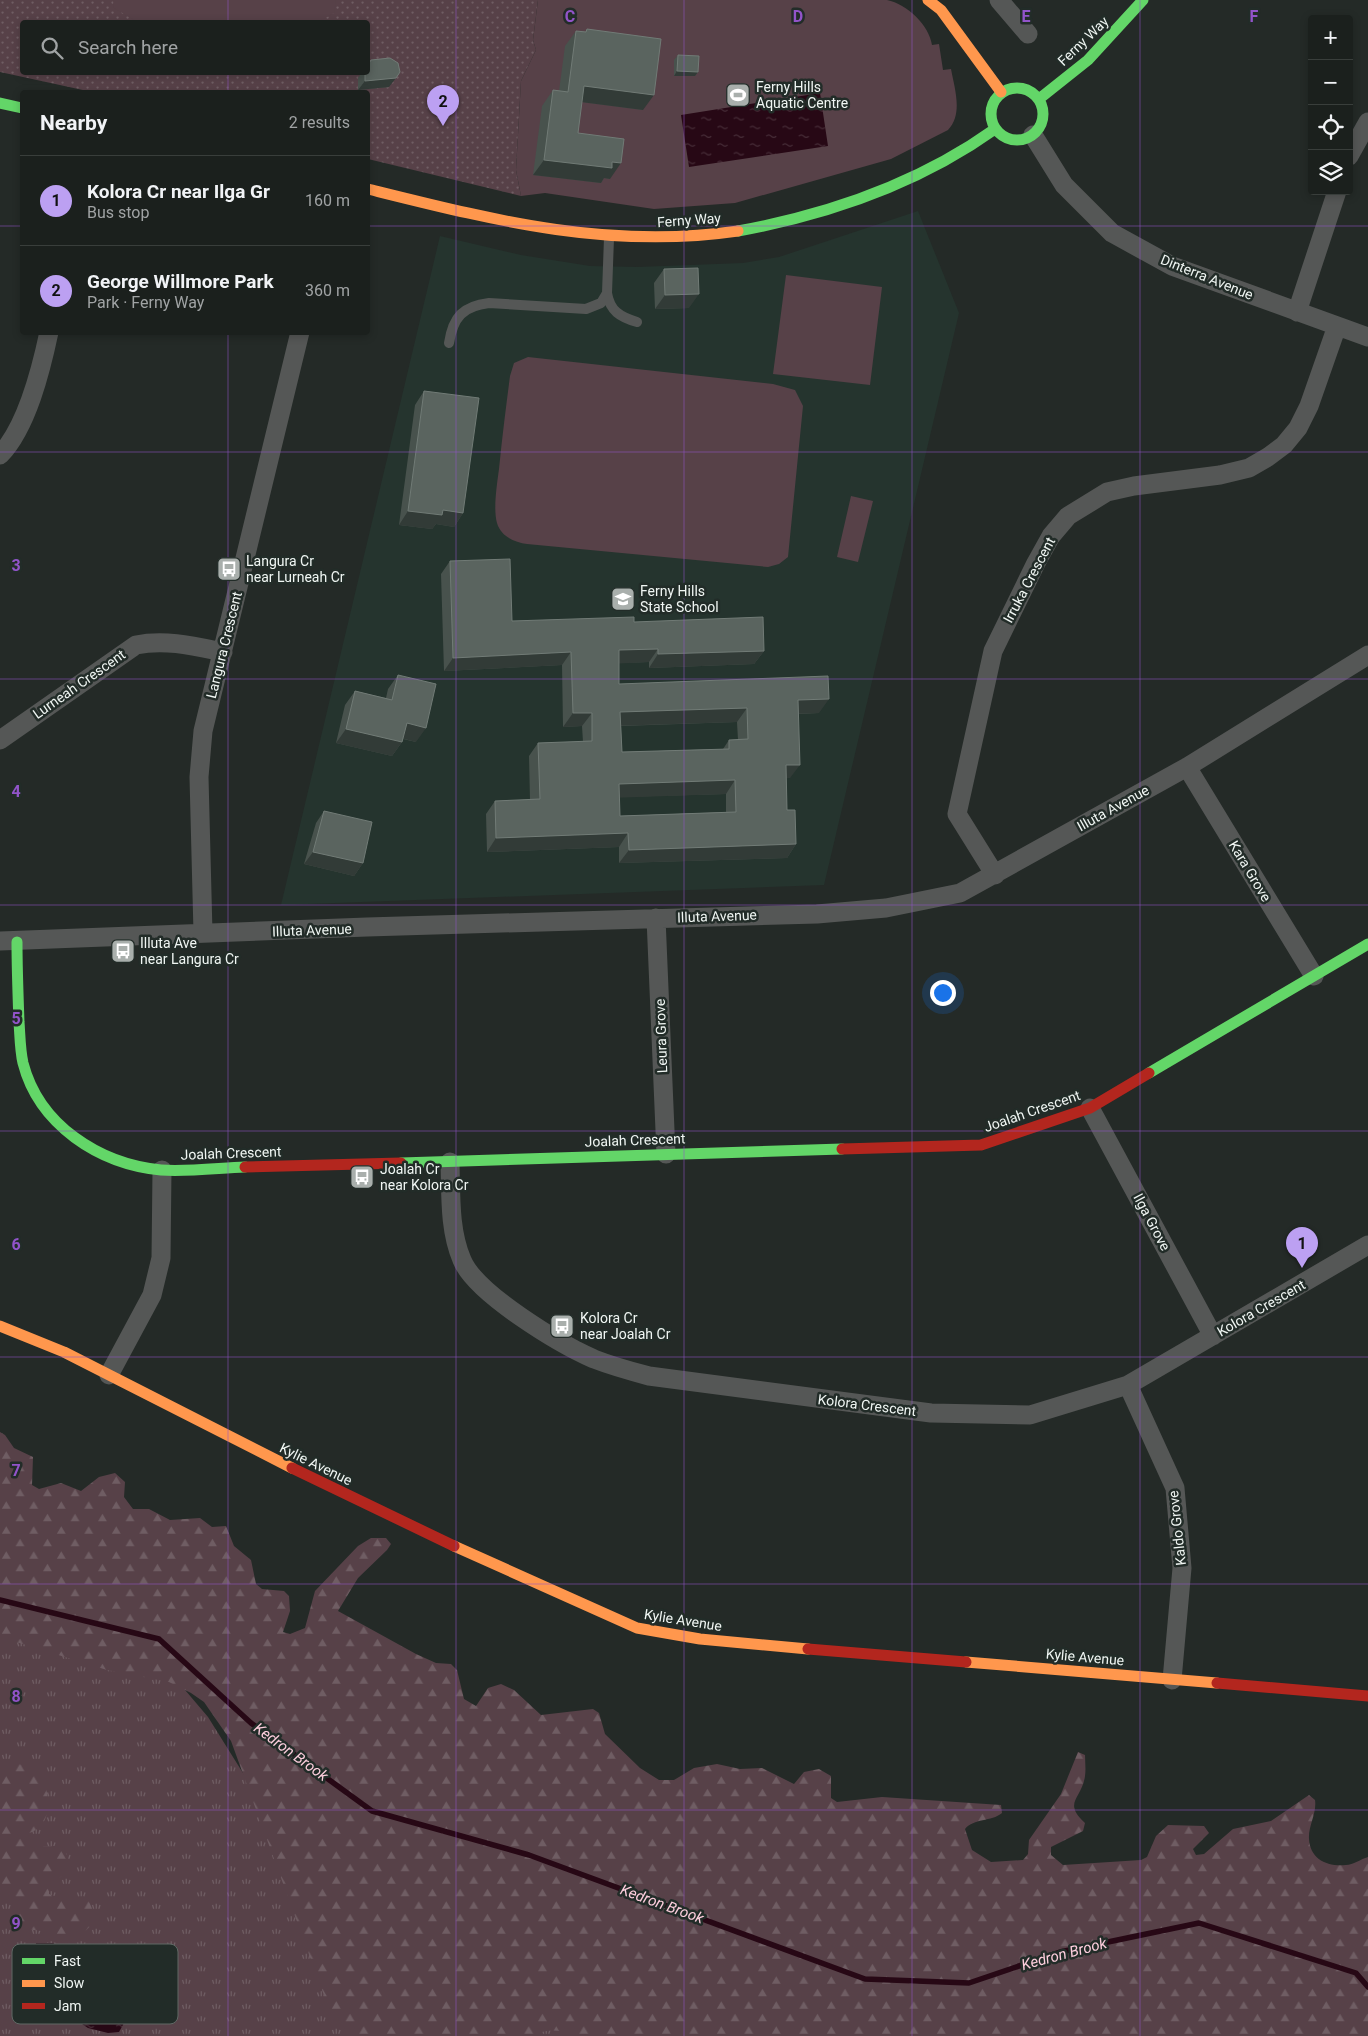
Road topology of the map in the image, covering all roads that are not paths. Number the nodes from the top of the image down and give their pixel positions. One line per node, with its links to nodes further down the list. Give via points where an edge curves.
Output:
1 (928, 0): 5 (street, via 941,10)
2 (999, 0): 4 (street)
3 (1143, 0): 6 (street, Ferny Way, via 1088,60)
4 (1028, 34)
5 (1001, 92): 6 (street, via 1023,88); 10 (street, via 991,109)
6 (1039, 99): 11 (street, via 1043,119)
7 (0, 103): 8 (street)
8 (20, 108)
9 (1368, 122): 12 (street)
10 (995, 129): 11 (street, via 1013,140); 15 (street, Ferny Way, via 963,153 885,192 780,223 708,235)
11 (1033, 135): 17 (street, Dinterra Avenue, via 1064,185 1112,234 1172,266)
12 (1352, 150)
13 (370, 189): 15 (street, Ferny Way, via 526,226)
14 (1336, 195): 17 (street)
15 (610, 236): 16 (lane)
16 (607, 293): 18 (lane, via 616,313); 23 (lane, via 601,303 586,309 479,304 460,314)
17 (1297, 312): 19 (street, Dinterra Avenue)
18 (637, 322)
19 (1337, 326): 22 (street, Dinterra Avenue); 29 (street, Irruka Crescent, via 1298,428 1268,457 1249,468 1220,475 1107,492 1068,516 1052,536 993,651 957,814)
20 (48, 335): 24 (street, via 38,384 10,445)
21 (299, 335): 25 (street, Langura Crescent)
22 (1368, 337)
23 (449, 343)
24 (0, 455)
25 (223, 652): 27 (street, Lurneah Crescent, via 169,643 136,645); 31 (street, Langura Crescent, via 200,752)
26 (1368, 655): 28 (street, Illuta Avenue)
27 (0, 740)
28 (1187, 767): 29 (street, Illuta Avenue); 34 (street, Kara Grove)
29 (995, 875): 30 (street, Illuta Avenue, via 960,893 886,908 812,914)
30 (656, 918): 31 (street, Illuta Avenue); 36 (street, Leura Grove)
31 (203, 933): 32 (street, Illuta Avenue)
32 (8, 941): 38 (street, Joalah Crescent, via 23,1064 49,1118 70,1135 113,1159)
33 (1368, 944): 34 (street, Joalah Crescent)
34 (1314, 976): 35 (street, Joalah Crescent)
35 (1090, 1108): 36 (street, Joalah Crescent, via 981,1145); 41 (street, Ilga Grove)
36 (666, 1154): 37 (street, Joalah Crescent)
37 (450, 1162): 38 (street, Joalah Crescent); 43 (street, Kolora Crescent, via 453,1223 462,1260 470,1275 508,1308 546,1332 620,1369 649,1376 931,1413 1030,1416)
38 (162, 1170): 42 (street, via 161,1258 152,1295)
39 (1368, 1245): 41 (street, Kolora Crescent)
40 (0, 1326): 42 (street, Kylie Avenue, via 64,1352)
41 (1213, 1336): 43 (street, Kolora Crescent)
42 (109, 1375): 44 (street, Kylie Avenue, via 292,1469 637,1628 700,1639 792,1648)
43 (1128, 1385): 44 (street, Kaldo Grove, via 1175,1488 1182,1568)
44 (1172, 1680): 45 (street, Kylie Avenue)
45 (1368, 1696)

